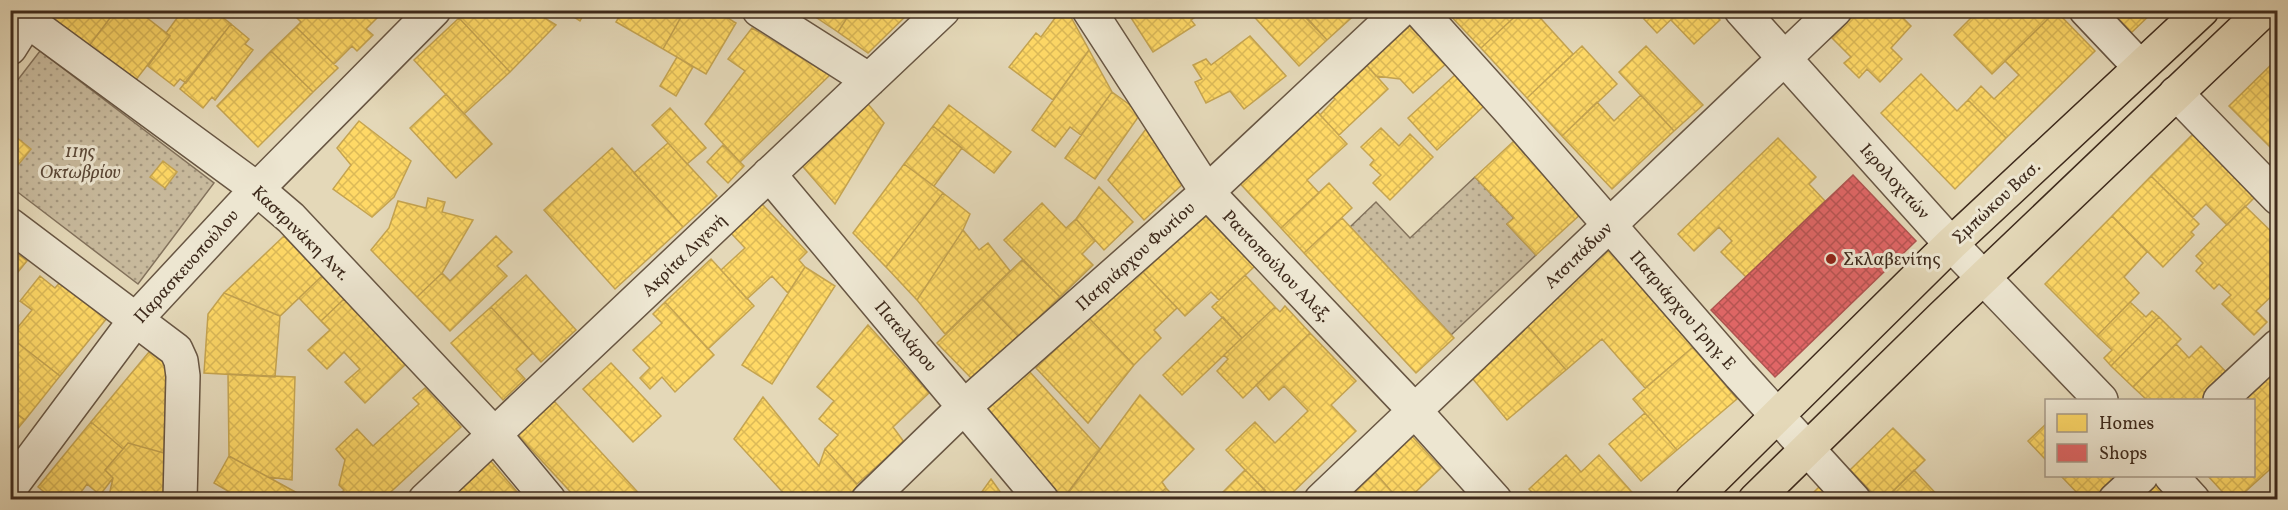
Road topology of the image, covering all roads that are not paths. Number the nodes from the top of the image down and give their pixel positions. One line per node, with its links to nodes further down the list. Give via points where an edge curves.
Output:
1 (434, 10): 19 (street, Παρασκευοπούλου)
2 (759, 10): 16 (street)
3 (943, 10): 16 (street, Ακρίτα Διγενή)
4 (1089, 10): 20 (street, Ραυτοπούλου Αλεξ.)
5 (1401, 10): 20 (street, Πατριάρχου Φωτίου)
6 (1419, 10): 23 (street, Πατριάρχου Γρηγ. Ε)
7 (1741, 10): 14 (street, Ιερολοχιτών)
8 (1835, 10): 14 (street, Ατσιπάδων)
9 (2086, 10): 15 (street)
10 (2202, 10): 15 (main road, Σμπώκου Βασ.)
11 (2264, 10): 17 (main road)
12 (24, 13): 13 (street); 19 (street, Καστρινάκη Αντ.)
13 (10, 48)
14 (1785, 59): 23 (street, Ατσιπάδων); 24 (street, Ιερολοχιτών)
15 (2140, 67): 24 (main road, Σμπώκου Βασ.)
16 (868, 80): 18 (street, Ακρίτα Διγενή)
17 (2176, 93): 21 (street); 25 (main road)
18 (769, 174): 30 (street, Πατελάρου); 33 (street, Ακρίτα Διγενή)
19 (257, 189): 26 (street, Παρασκευοπούλου); 33 (street, Καστρινάκη Αντ., via 314,241)
20 (1207, 192): 30 (street, Πατριάρχου Φωτίου); 31 (street, Ραυτοπούλου Αλεξ.)
21 (2277, 198)
22 (10, 225): 26 (street)
23 (1610, 225): 31 (street, Ατσιπάδων); 32 (street, Πατριάρχου Γρηγ. Ε)
24 (1952, 244): 25 (street, Ιερολοχιτών); 32 (main road, Σμπώκου Βασ.)
25 (1983, 278): 28 (street, Ιερολοχιτών); 34 (main road)
26 (136, 319): 37 (street, Παρασκευοπούλου); 38 (street, via 176,350 181,361)
27 (2277, 346): 29 (street)
28 (2100, 399)
29 (2221, 399)
30 (965, 406): 41 (street, Πατριάρχου Φωτίου); 42 (street, Πατελάρου)
31 (1415, 411): 43 (street, Ατσιπάδων); 44 (street, Ραυτοπούλου Αλεξ.)
32 (1777, 416): 34 (street, Πατριάρχου Γρηγ. Ε); 45 (main road, Σμπώκου Βασ.)
33 (495, 435): 39 (street, Ακρίτα Διγενή); 40 (street, Καστρινάκη Αντ.)
34 (1806, 449): 46 (main road); 47 (street, Πατριάρχου Γρηγ. Ε)
35 (2140, 477): 48 (street)
36 (2172, 477): 49 (street)
37 (10, 488)
38 (180, 500)
39 (426, 500)
40 (549, 500)
41 (868, 500)
42 (1042, 500)
43 (1321, 500)
44 (1495, 500)
45 (1692, 500)
46 (1755, 500)
47 (1854, 500)
48 (2115, 500)
49 (2193, 500)

